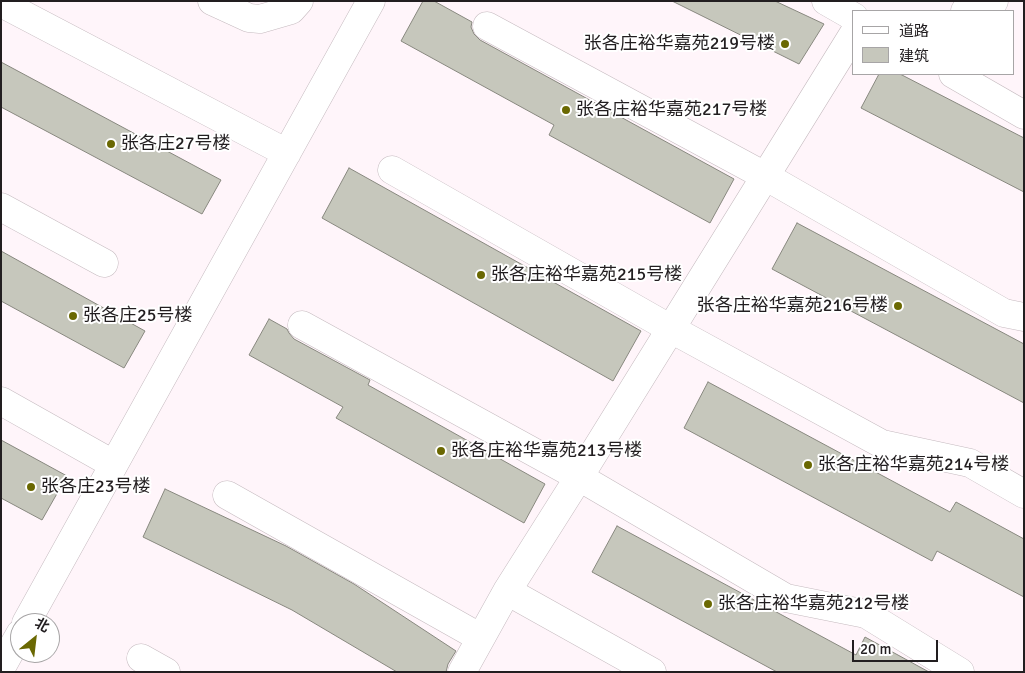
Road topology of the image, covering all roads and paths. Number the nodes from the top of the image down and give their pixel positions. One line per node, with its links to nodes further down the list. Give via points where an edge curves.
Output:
1 (212, 1): 2 (street, via 249,18 260,19 291,10)
2 (299, 1)
3 (371, 1): 13 (street)
4 (826, 1): 8 (street)
5 (994, 1): 7 (street)
6 (1, 4): 13 (street)
7 (968, 10)
8 (852, 16)
9 (487, 26): 15 (street)
10 (852, 36): 15 (street)
11 (955, 75): 12 (street)
12 (1024, 115)
13 (287, 153): 22 (street)
14 (392, 170): 20 (street)
15 (766, 176): 18 (street, via 1004,313); 20 (street)
16 (1, 206): 17 (street)
17 (104, 263)
18 (1024, 317)
19 (302, 325): 23 (street)
20 (671, 329): 23 (street); 24 (street, via 882,444 970,463)
21 (1, 401): 22 (street)
22 (114, 464): 27 (street)
23 (579, 477): 26 (street); 35 (street, via 786,598 866,614)
24 (1024, 494)
25 (227, 495): 28 (street)
26 (507, 591): 28 (street); 34 (street)
27 (32, 613)
28 (481, 638): 33 (street)
29 (10, 652): 31 (street)
30 (140, 658): 32 (street)
31 (1, 668)
32 (166, 672)
33 (462, 672)
34 (652, 672)
35 (960, 672)

